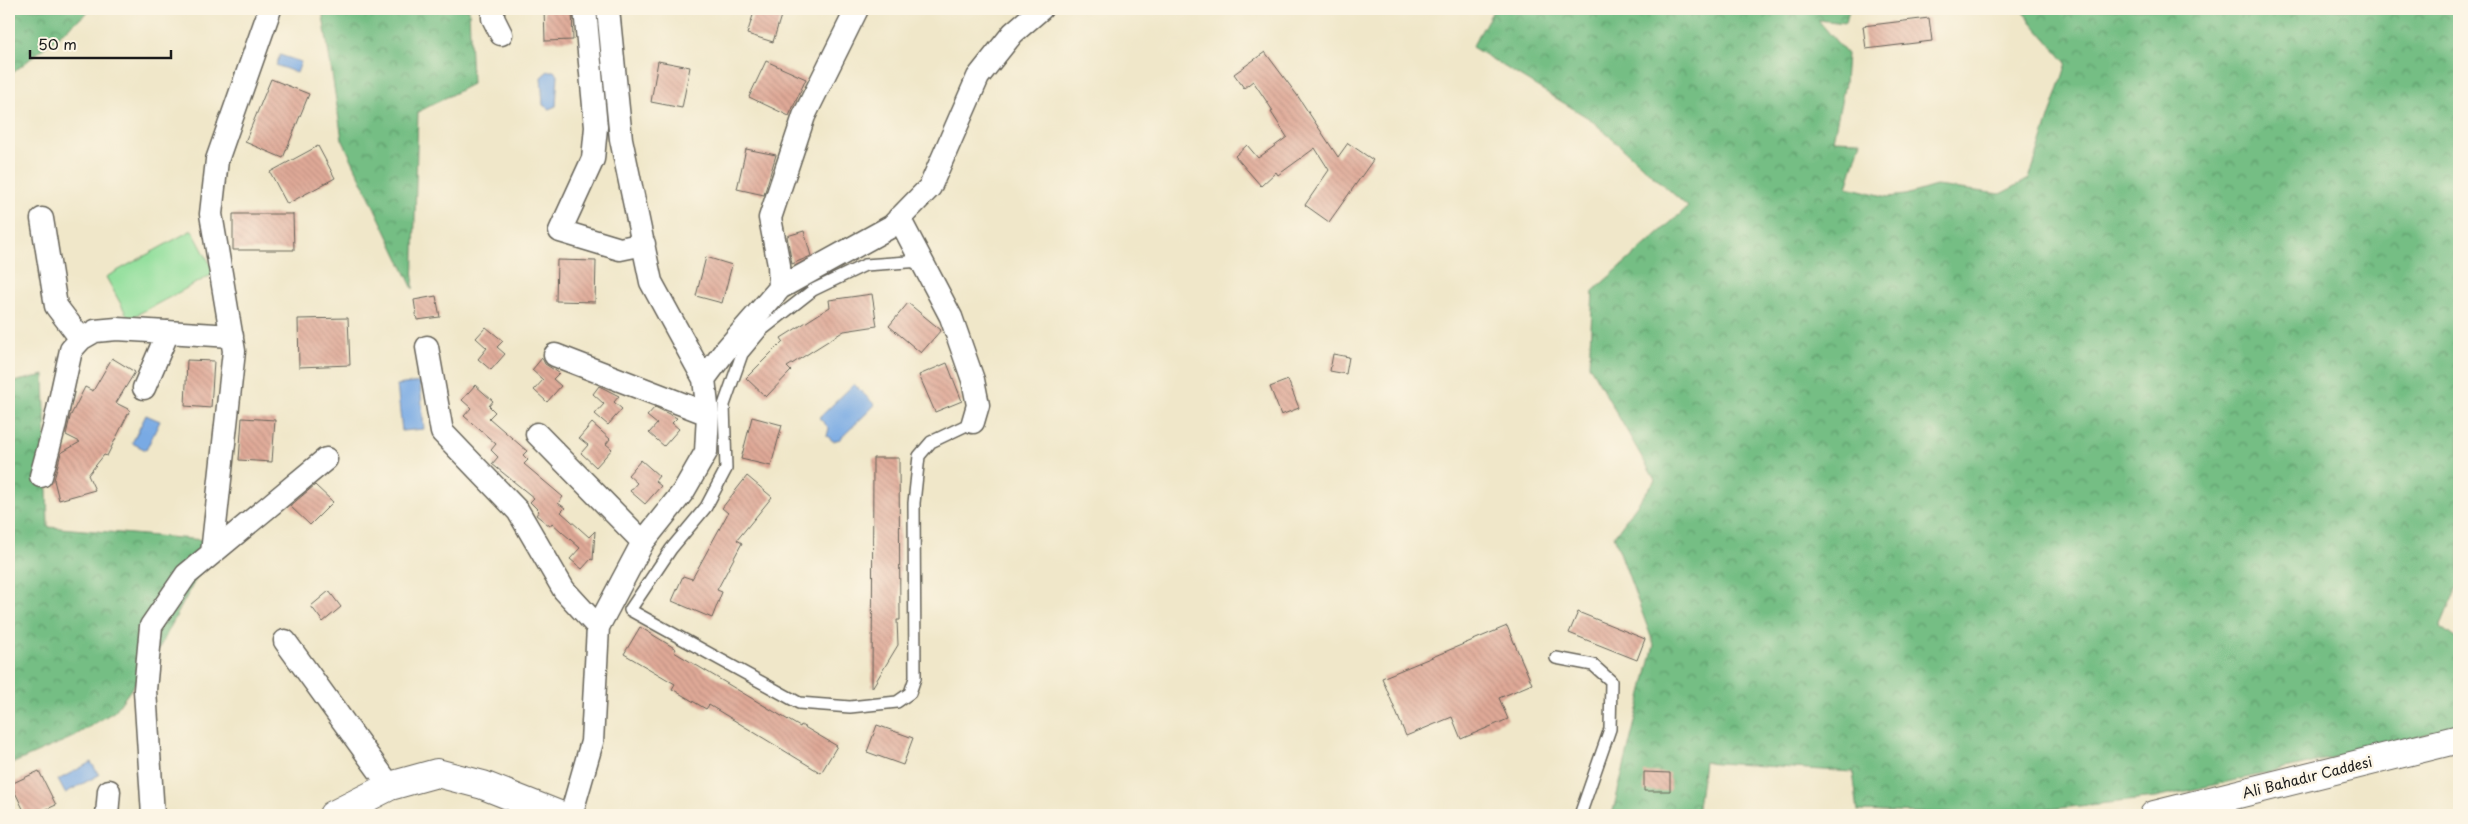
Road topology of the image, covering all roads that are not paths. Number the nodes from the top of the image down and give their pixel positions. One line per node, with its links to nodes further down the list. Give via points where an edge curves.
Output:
1 (270, 9): 14 (street, via 217,160 211,214)
2 (493, 9): 7 (street, via 493,18)
3 (585, 9): 10 (street, via 596,127 593,159 560,231 620,249)
4 (608, 9): 10 (street, via 621,139)
5 (857, 9): 12 (street, via 804,116 770,218)
6 (1041, 9): 8 (street, via 1013,33 978,77 930,187)
7 (501, 34)
8 (899, 218): 11 (street); 12 (street, via 892,226)
9 (42, 219): 15 (street, via 56,306)
10 (644, 244): 18 (street, via 651,282)
11 (922, 261): 21 (street, via 951,317 972,380 978,405); 21 (lane, via 865,264 813,290 762,330 742,354 724,405 726,469 706,507 670,549 630,610 799,703 850,707 897,702 910,693 916,678 914,503 919,456 931,442)
12 (780, 288): 18 (street)
13 (168, 332): 14 (street); 15 (street, via 117,329 96,331); 19 (street)
14 (232, 336): 26 (street, via 234,351)
15 (81, 339): 24 (street, via 71,350)
16 (427, 347): 27 (street, via 442,432 518,511 564,590)
17 (555, 355): 20 (street)
18 (704, 379): 20 (street)
19 (144, 388)
20 (708, 414): 25 (street, via 706,452 683,492)
21 (973, 422)
22 (537, 434): 25 (street)
23 (326, 459): 26 (street)
24 (41, 476)
25 (643, 542): 27 (street)
26 (212, 553): 34 (street, via 186,575 151,626 145,690)
27 (598, 627): 37 (street, via 592,742)
28 (285, 641): 31 (street)
29 (1556, 658): 38 (lane, via 1593,665 1611,681 1610,730)
30 (2459, 739): 39 (main road, Ali Bahadır Caddesi)
31 (390, 786): 35 (main road); 36 (main road, via 437,773 483,785)
32 (109, 791): 33 (street)
33 (107, 815)
34 (153, 815)
35 (333, 815)
36 (559, 815)
37 (571, 815)
38 (1580, 815)
39 (2154, 815)

